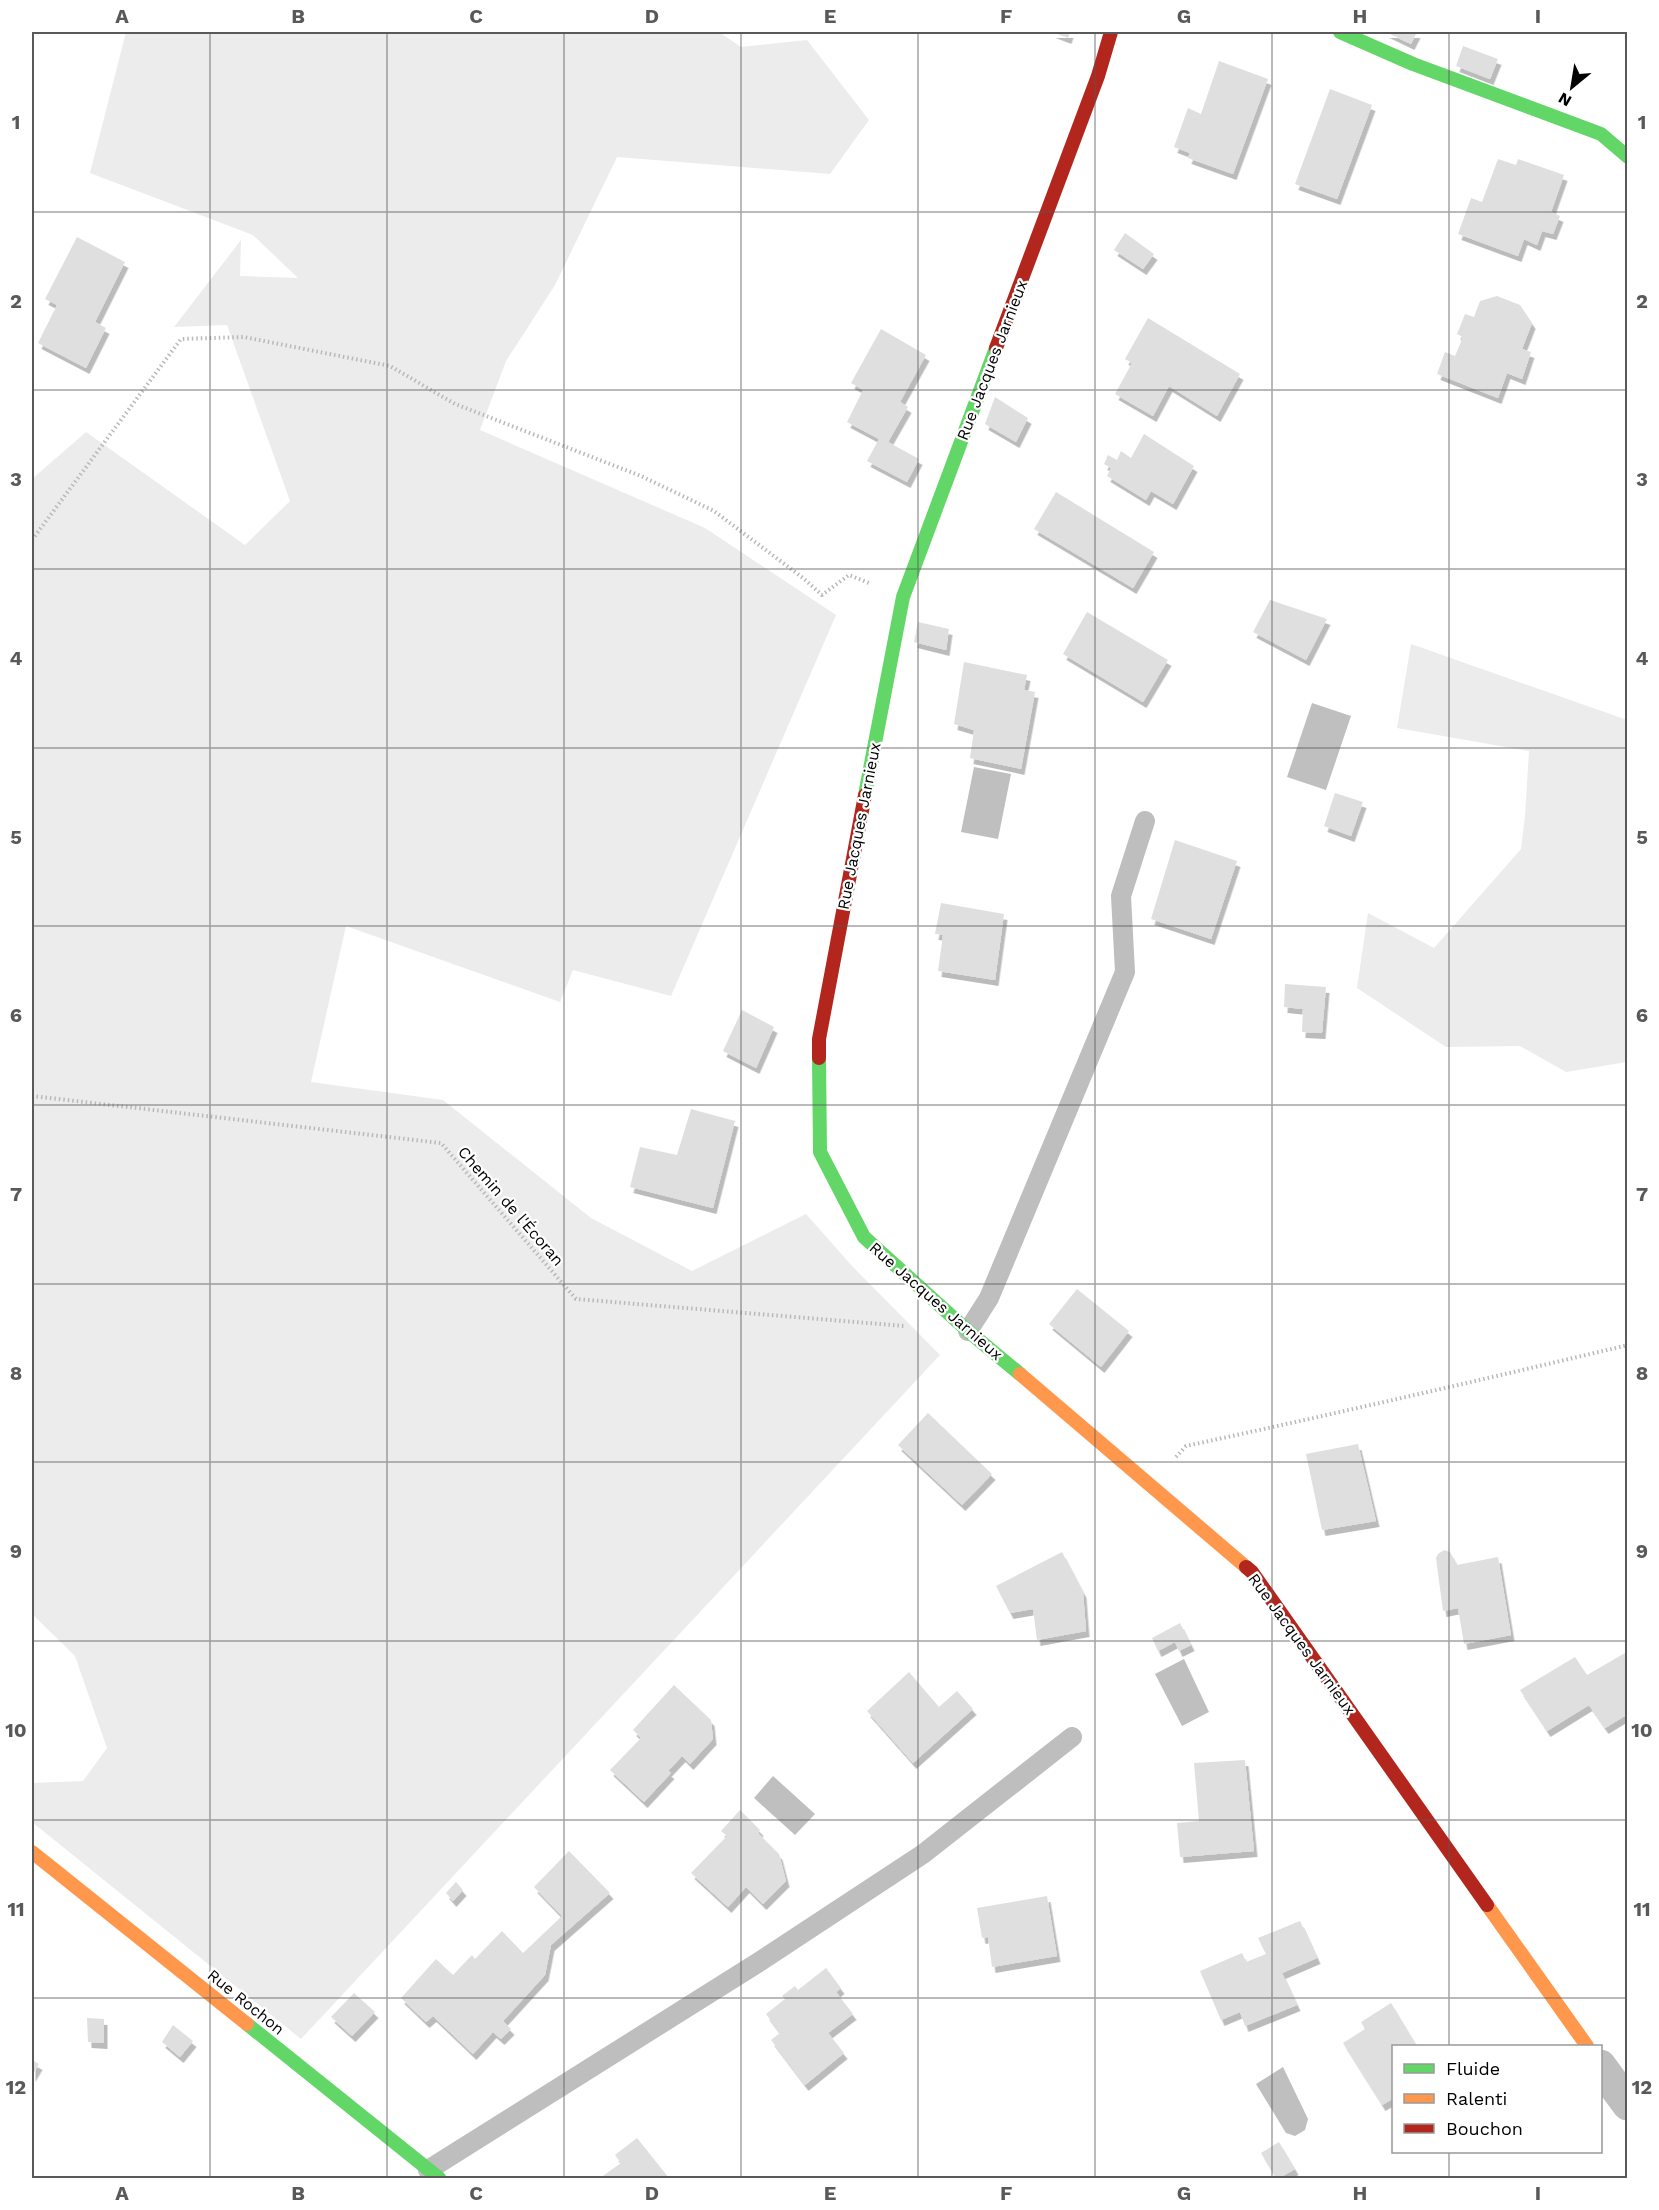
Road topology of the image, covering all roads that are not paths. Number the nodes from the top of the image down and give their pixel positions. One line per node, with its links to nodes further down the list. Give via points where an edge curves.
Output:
1 (1111, 32): 5 (street, Rue Jacques Jarnieux, via 1094,87 903,597 819,1039 820,1152 864,1237)
2 (1340, 32): 3 (street, via 1413,64 1601,134)
3 (1628, 157)
4 (1145, 821): 5 (lane, via 1121,896 1125,972 989,1298)
5 (968, 1331): 8 (street, Rue Jacques Jarnieux, via 1252,1572)
6 (1072, 1737): 11 (lane, via 923,1854)
7 (32, 1852): 11 (street, Rue Rochon)
8 (1586, 2045)
9 (1602, 2069): 10 (street)
10 (1628, 2104)
11 (434, 2174)

